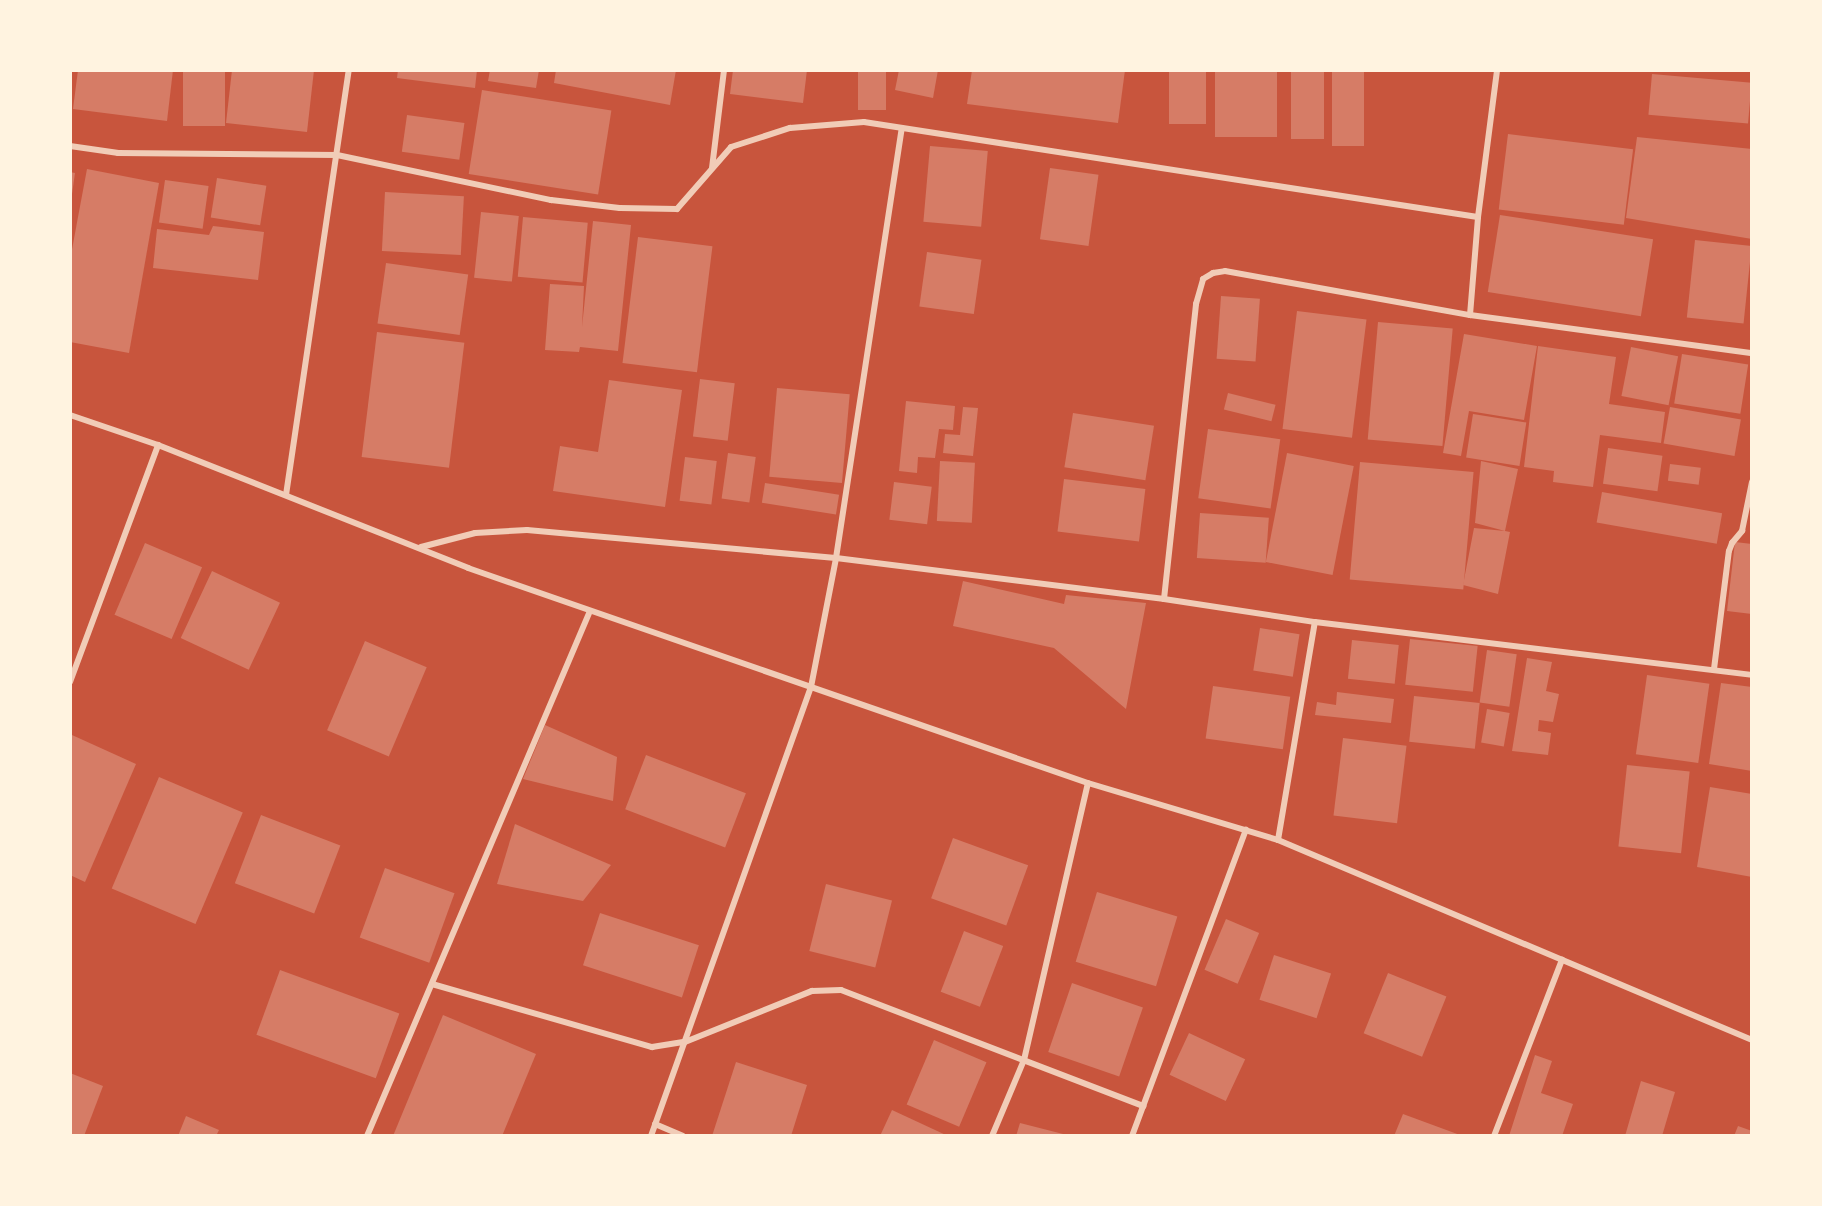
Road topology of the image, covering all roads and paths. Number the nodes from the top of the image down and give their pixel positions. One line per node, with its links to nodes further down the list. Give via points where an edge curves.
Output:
1 (349, 70): 6 (street)
2 (724, 70): 7 (street)
3 (1497, 70): 8 (street)
4 (902, 128): 7 (street, via 864,122 790,128 731,147); 8 (street); 16 (street)
5 (70, 146): 6 (street, via 118,153)
6 (338, 155): 7 (street, via 551,200 620,208 678,209); 14 (street)
7 (712, 169)
8 (1478, 217): 9 (street)
9 (1470, 315): 10 (street); 17 (street, via 1225,271 1203,279 1196,304)
10 (1752, 353)
11 (70, 415): 12 (street)
12 (158, 445): 14 (street); 22 (street)
13 (1752, 482): 20 (street, via 1742,531 1729,551)
14 (286, 495): 15 (street)
15 (421, 548): 16 (street, via 475,533 527,530); 18 (street)
16 (836, 558): 17 (street); 23 (street)
17 (1164, 599): 19 (street)
18 (590, 611): 23 (street); 28 (street)
19 (1315, 622): 20 (street); 26 (street)
20 (1714, 669): 21 (street)
21 (1752, 675)
22 (70, 682)
23 (811, 687): 24 (street); 30 (street)
24 (1088, 783): 25 (street); 31 (street)
25 (1246, 830): 26 (street); 32 (street)
26 (1278, 840): 27 (street)
27 (1562, 960): 29 (street); 39 (street)
28 (432, 984): 30 (street, via 652,1047); 34 (street)
29 (1752, 1040)
30 (685, 1042): 31 (street, via 812,991 841,990); 33 (street)
31 (1024, 1060): 32 (street); 37 (street)
32 (1143, 1106): 38 (street)
33 (655, 1124): 35 (street); 36 (street)
34 (367, 1136)
35 (651, 1136)
36 (682, 1136)
37 (992, 1136)
38 (1132, 1136)
39 (1494, 1136)

